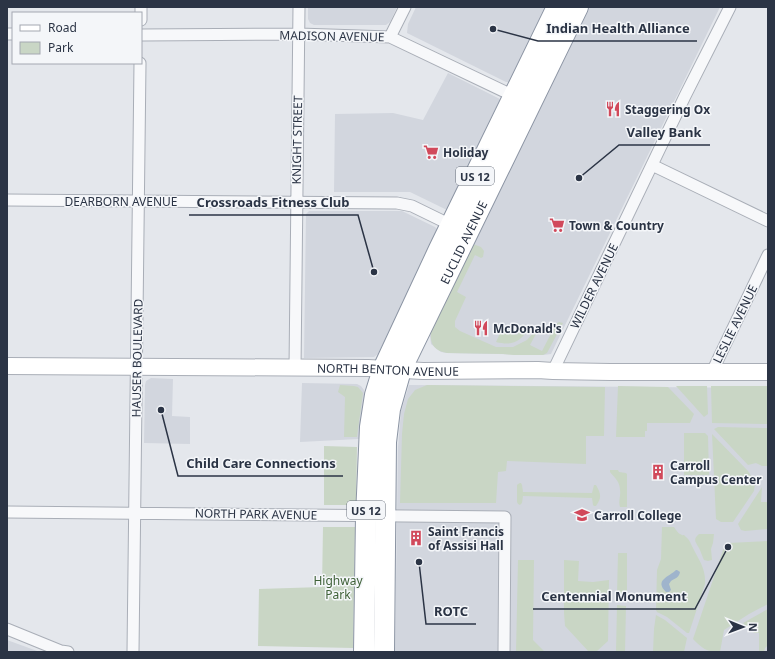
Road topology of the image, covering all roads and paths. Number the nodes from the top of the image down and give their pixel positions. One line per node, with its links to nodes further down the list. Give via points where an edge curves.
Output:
1 (299, 7): 6 (street, KNIGHT STREET)
2 (405, 7): 8 (street)
3 (557, 7): 10 (highway, EUCLID AVENUE / US 12)
4 (578, 7): 10 (highway, EUCLID AVENUE / US 12)
5 (730, 7): 11 (street, WILDER AVENUE)
6 (299, 34): 7 (street, MADISON AVENUE); 8 (street, MADISON AVENUE); 14 (street, KNIGHT STREET)
7 (142, 35)
8 (390, 37): 10 (street, MADISON AVENUE)
9 (140, 64): 13 (street, HAUSER BOULEVARD)
10 (522, 100): 16 (highway, EUCLID AVENUE / US 12)
11 (652, 165): 15 (street); 22 (street, WILDER AVENUE)
12 (7, 200): 13 (street, DEARBORN AVENUE)
13 (139, 202): 14 (street, DEARBORN AVENUE); 19 (street, HAUSER BOULEVARD)
14 (296, 202): 16 (street, DEARBORN AVENUE, via 397,203 412,206); 20 (street, KNIGHT STREET)
15 (768, 221)
16 (459, 229): 21 (highway, EUCLID AVENUE / US 12)
17 (768, 255): 23 (street, LESLIE AVENUE)
18 (7, 366): 19 (main road, NORTH BENTON AVENUE)
19 (137, 367): 20 (main road, NORTH BENTON AVENUE); 26 (street, HAUSER BOULEVARD)
20 (295, 368): 21 (main road, NORTH BENTON AVENUE)
21 (392, 370): 22 (main road, NORTH BENTON AVENUE); 27 (highway, US 12, via 391,402)
22 (553, 371): 23 (main road, NORTH BENTON AVENUE)
23 (712, 372): 24 (main road, NORTH BENTON AVENUE)
24 (768, 372)
25 (7, 512): 26 (street, NORTH PARK AVENUE)
26 (135, 513): 27 (street, NORTH PARK AVENUE); 30 (street, HAUSER BOULEVARD)
27 (376, 516): 31 (highway, US 12); 32 (highway, US 12); 33 (street, NORTH PARK AVENUE, via 505,517)
28 (7, 629): 29 (street)
29 (65, 651)
30 (133, 652)
31 (364, 652)
32 (384, 652)
33 (504, 652)

